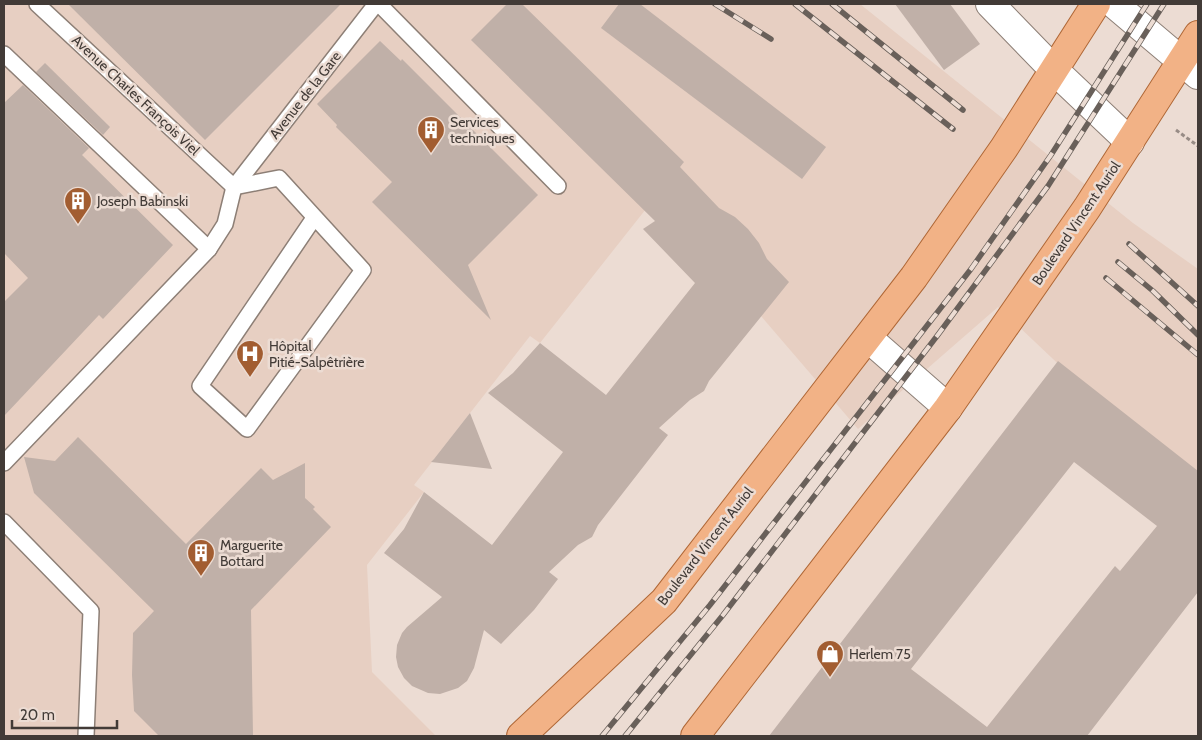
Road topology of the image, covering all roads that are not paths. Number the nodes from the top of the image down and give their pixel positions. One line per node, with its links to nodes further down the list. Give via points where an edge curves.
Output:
1 (37, 4): 12 (lane, Avenue Charles François Viel)
2 (377, 4): 11 (lane); 12 (lane, Avenue de la Gare)
3 (990, 4): 9 (street)
4 (1096, 4): 9 (main road, Boulevard Vincent Auriol)
5 (1114, 4): 8 (street)
6 (1198, 35): 8 (main road, Boulevard Vincent Auriol)
7 (4, 54): 14 (lane)
8 (1190, 68): 10 (main road, Boulevard Vincent Auriol)
9 (1053, 69): 10 (street); 15 (main road, Boulevard Vincent Auriol, via 1004,148)
10 (1130, 142): 16 (main road, Boulevard Vincent Auriol)
11 (558, 186)
12 (234, 187): 13 (lane, via 279,178); 14 (lane, via 225,224)
13 (314, 218): 13 (lane, via 200,386 246,429 363,270)
14 (209, 249): 17 (lane)
15 (868, 338): 16 (street); 20 (main road, Boulevard Vincent Auriol, via 664,601)
16 (948, 408): 21 (main road, Boulevard Vincent Auriol)
17 (4, 463)
18 (4, 522): 19 (lane, via 91,611)
19 (86, 736)
20 (521, 736)
21 (695, 736)

